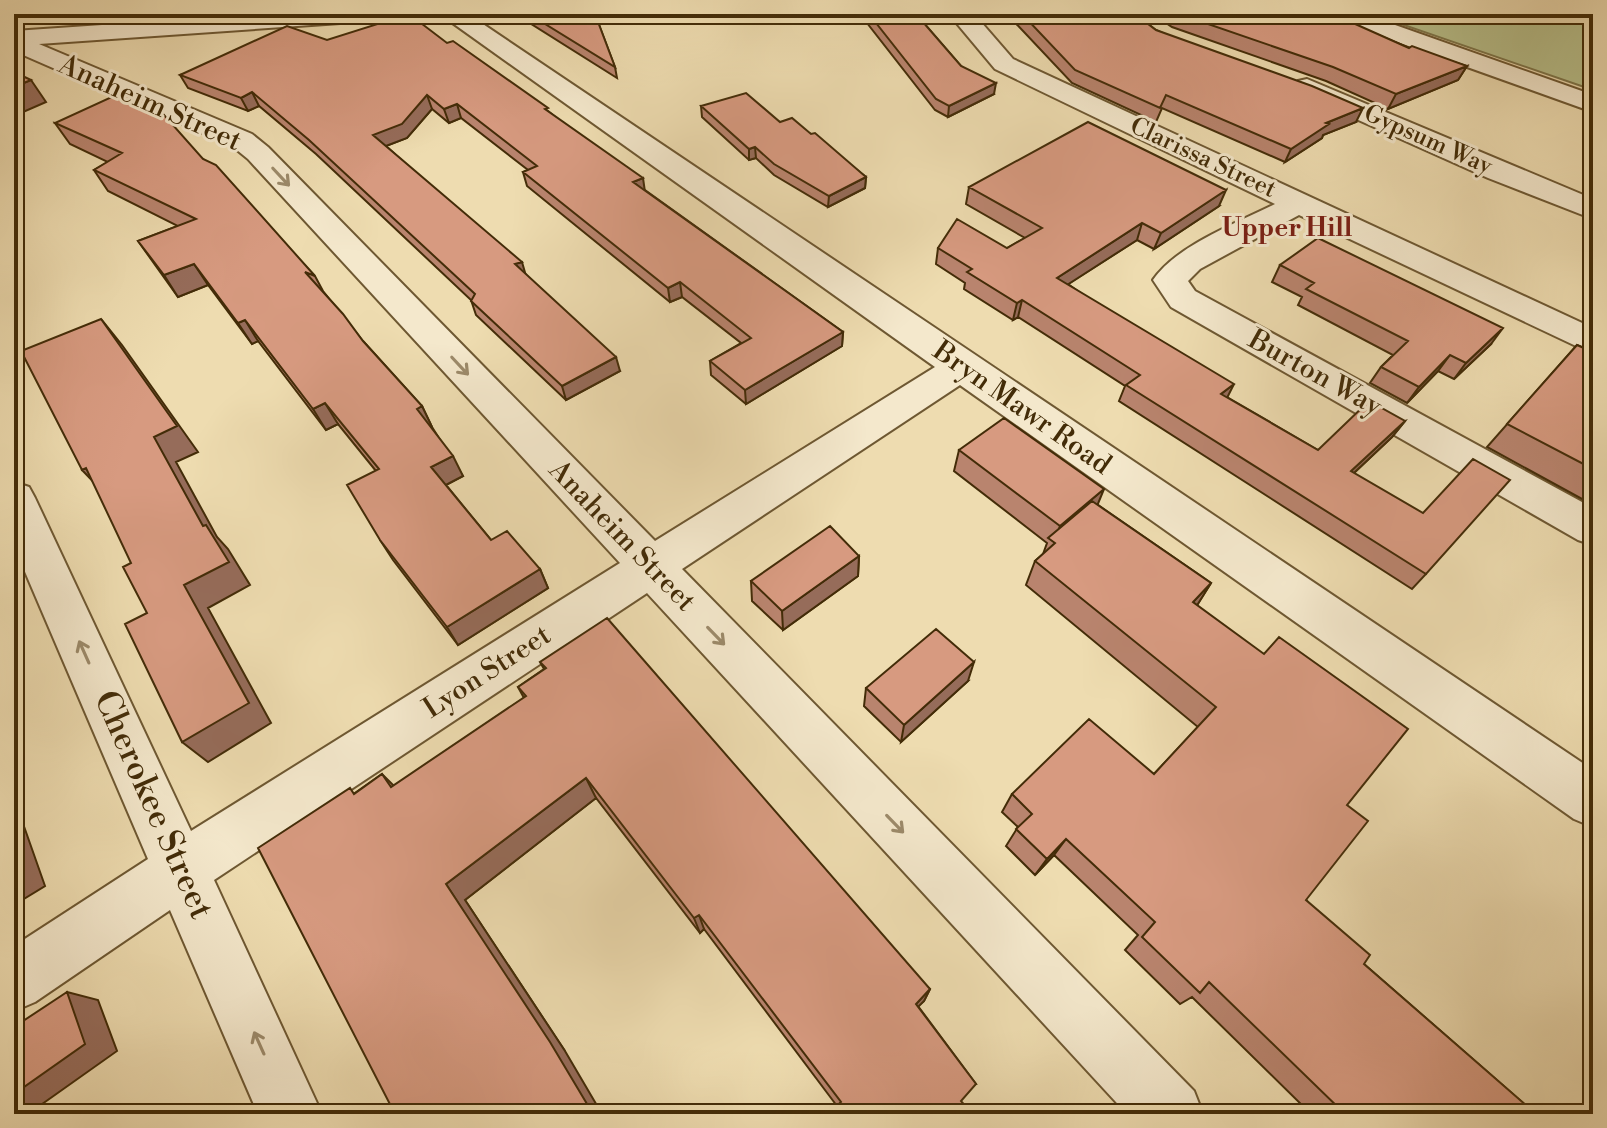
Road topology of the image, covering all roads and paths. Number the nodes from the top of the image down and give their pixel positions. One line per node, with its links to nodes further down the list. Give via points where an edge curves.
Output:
1 (79, 14): 7 (street)
2 (369, 14): 6 (street)
3 (452, 14): 14 (street, Bryn Mawr Road)
4 (961, 14): 11 (street, Clarissa Street, via 1004,64)
5 (1341, 14): 10 (street)
6 (225, 19): 7 (street)
7 (64, 35): 8 (street)
8 (14, 40): 17 (street, Anaheim Street, one-way to 17, via 242,140 258,153)
9 (1288, 80): 12 (street, Gypsum Way)
10 (1593, 104)
11 (1299, 203): 13 (street, Clarissa Street); 16 (street, Burton Way, via 1188,262 1170,280 1183,299)
12 (1593, 210)
13 (1593, 342)
14 (961, 367): 17 (street, Lyon Street); 18 (street, Bryn Mawr Road)
15 (14, 498): 19 (street, Cherokee Street, one-way to 15)
16 (1593, 528)
17 (651, 567): 19 (street, Lyon Street); 22 (street, Anaheim Street, one-way to 22)
18 (1593, 801)
19 (182, 868): 20 (street, Lyon Street); 21 (street, Cherokee Street, one-way to 19)
20 (14, 981)
21 (290, 1114)
22 (1171, 1114)

